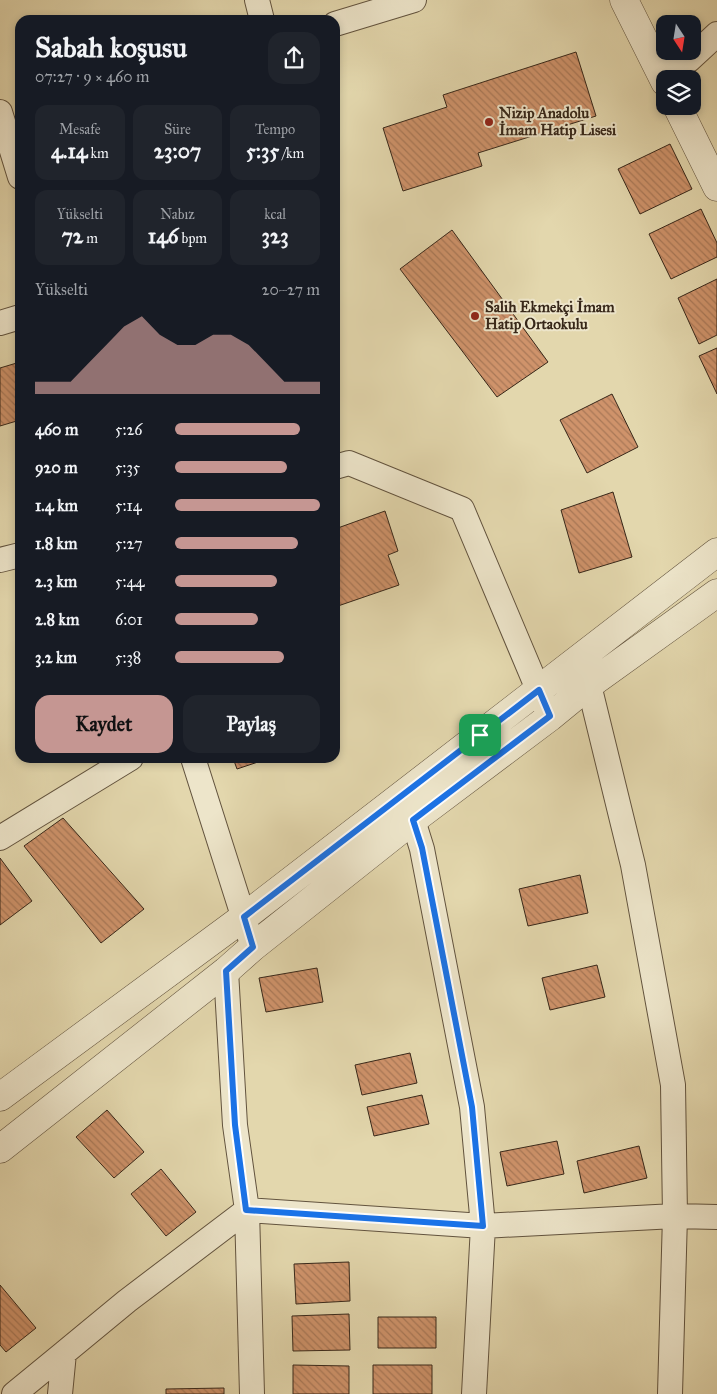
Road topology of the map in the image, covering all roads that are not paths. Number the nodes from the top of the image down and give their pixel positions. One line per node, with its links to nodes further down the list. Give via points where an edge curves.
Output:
1 (257, 0): 4 (street)
2 (414, 0): 5 (street)
3 (624, 0): 7 (street)
4 (261, 15)
5 (340, 22)
6 (717, 34): 8 (street)
7 (659, 70)
8 (674, 70)
9 (681, 115): 12 (street)
10 (8, 116): 11 (street)
11 (15, 152)
12 (717, 187)
13 (15, 318): 14 (street)
14 (0, 323)
15 (340, 467): 21 (street, via 349,464 462,509)
16 (717, 552): 21 (street)
17 (15, 556): 18 (street)
18 (0, 560)
19 (717, 592): 20 (street)
20 (589, 685): 22 (street); 33 (street, via 633,865 674,1085)
21 (539, 690): 22 (street); 27 (street)
22 (550, 716): 25 (street)
23 (123, 763): 26 (street)
24 (195, 763): 27 (street)
25 (413, 820): 28 (street); 35 (street, via 422,848 472,1107)
26 (0, 838)
27 (244, 917): 28 (street); 30 (street)
28 (253, 947): 29 (street)
29 (226, 971): 31 (street); 32 (street, via 235,1125)
30 (0, 1097)
31 (0, 1149)
32 (246, 1210): 35 (street); 36 (street); 39 (street)
33 (676, 1216): 34 (street); 35 (street); 41 (street)
34 (717, 1217)
35 (483, 1226): 40 (street)
36 (64, 1353): 37 (street); 38 (street)
37 (14, 1394)
38 (60, 1394)
39 (252, 1394)
40 (474, 1394)
41 (670, 1394)

